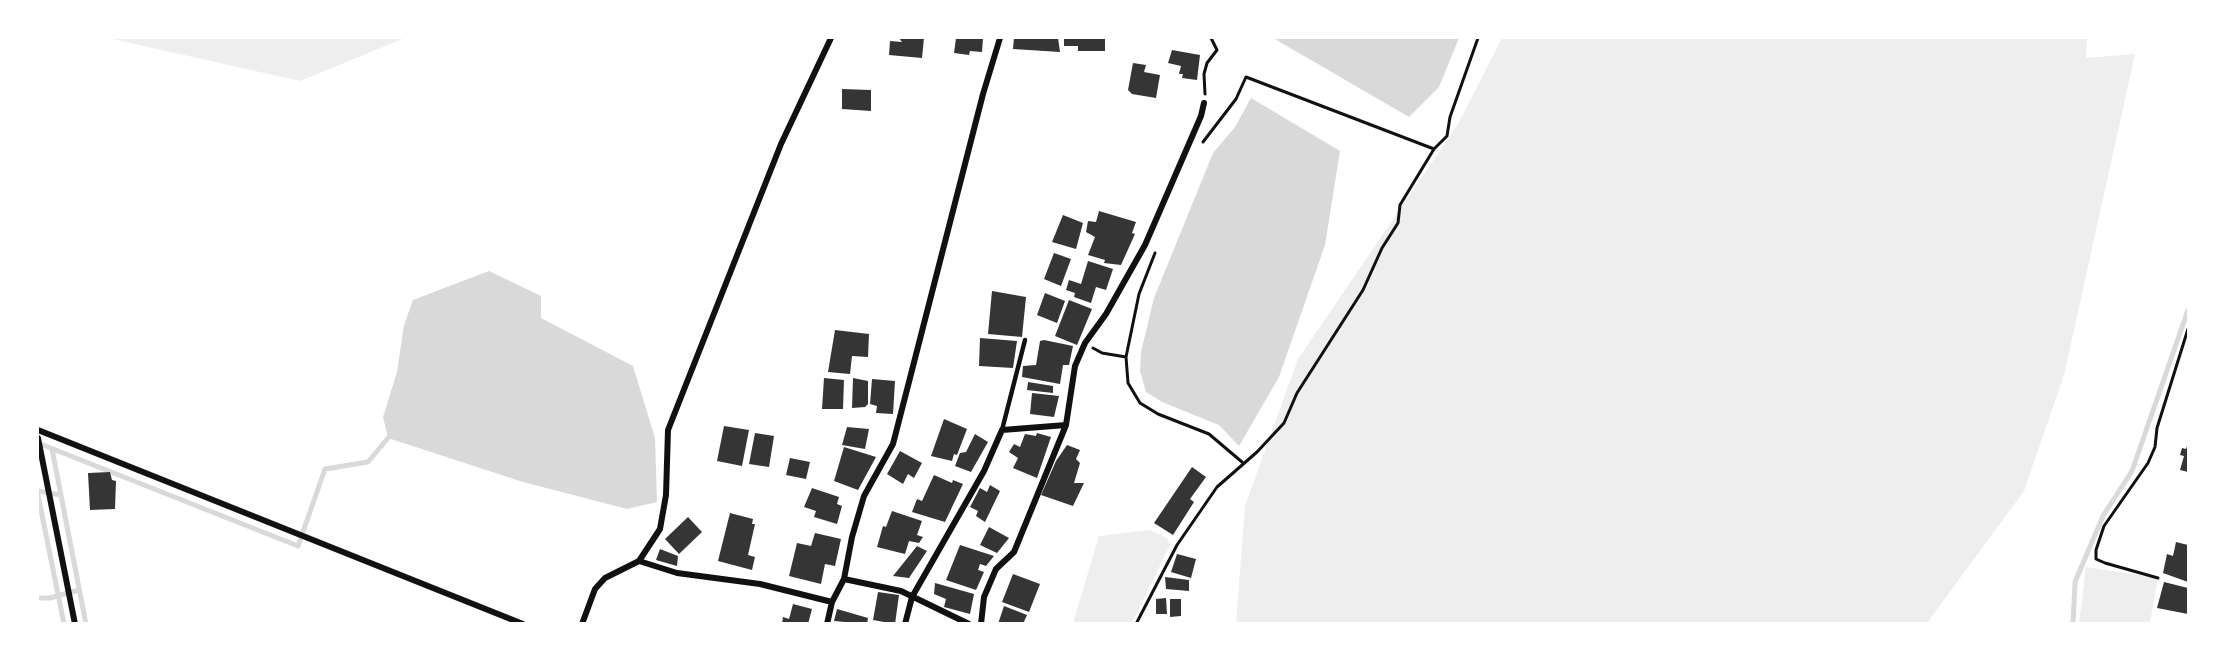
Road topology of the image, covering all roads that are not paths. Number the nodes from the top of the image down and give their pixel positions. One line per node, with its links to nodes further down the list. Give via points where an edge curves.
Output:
1 (831, 38): 9 (street, via 782,144 668,430 666,495 660,529)
2 (1000, 38): 10 (street, via 893,444 864,496)
3 (1204, 103): 5 (street, via 1202,116 1145,245 1075,366)
4 (1025, 340): 7 (lane)
5 (1066, 425): 7 (street); 19 (street, via 1014,552 996,569 984,597)
6 (38, 430): 14 (street)
7 (1002, 430): 11 (street, via 984,471)
8 (38, 438): 13 (street)
9 (639, 561): 12 (street, via 677,573 760,584); 15 (street, via 605,578 595,589)
10 (844, 579): 11 (street); 12 (street)
11 (912, 597): 17 (street); 18 (street)
12 (832, 602): 16 (street)
13 (75, 624)
14 (523, 624)
15 (582, 624)
16 (827, 624)
17 (904, 624)
18 (969, 624)
19 (981, 624)

